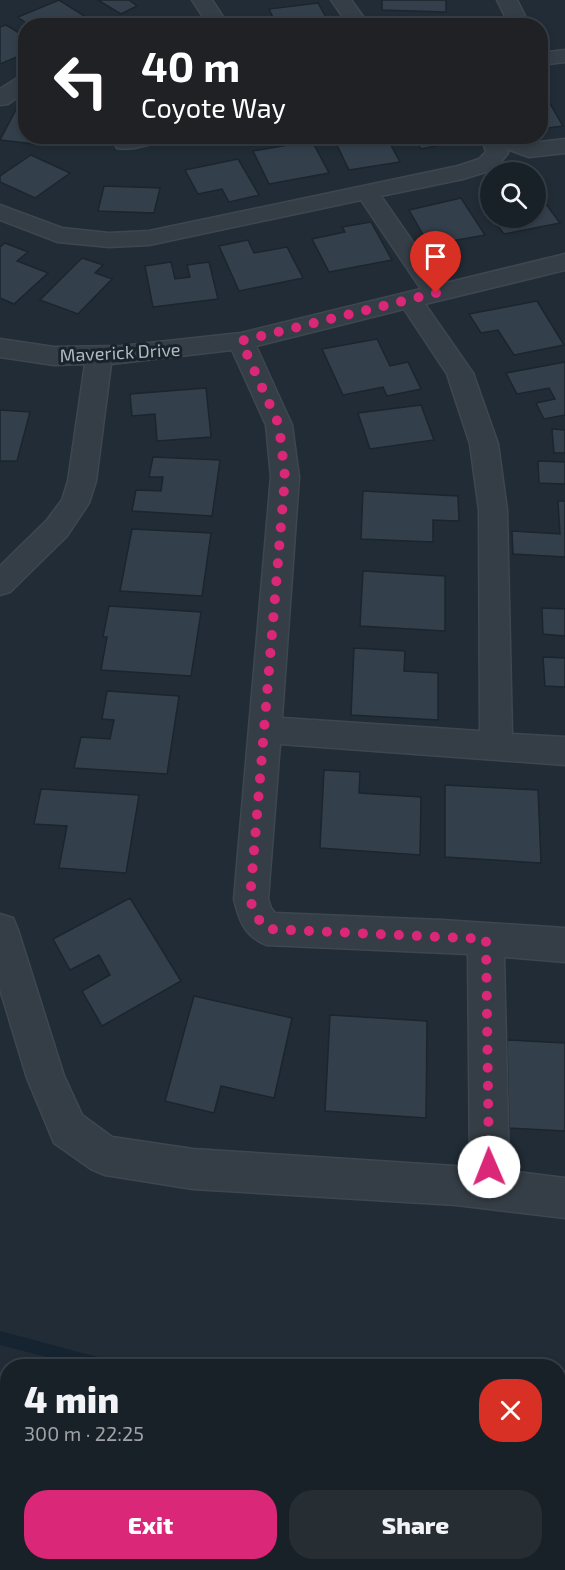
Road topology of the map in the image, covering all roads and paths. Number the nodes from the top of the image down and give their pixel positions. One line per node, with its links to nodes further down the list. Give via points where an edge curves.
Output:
1 (202, 0): 4 (street)
2 (341, 0): 5 (street)
3 (507, 0): 6 (street)
4 (211, 18)
5 (354, 18)
6 (516, 18)
7 (565, 56): 8 (street)
8 (548, 57)
9 (18, 87): 10 (street)
10 (0, 99)
11 (495, 144): 14 (street, via 496,153 487,164)
12 (514, 144): 13 (street, via 529,150)
13 (565, 146)
14 (367, 192): 15 (street, via 149,238 109,240 58,235); 17 (street)
15 (0, 212)
16 (565, 262): 17 (street, Maverick Drive)
17 (423, 297): 18 (street, Maverick Drive); 23 (street, via 460,373 484,444 493,510)
18 (241, 341): 20 (street, Maverick Drive); 22 (street, via 279,425 285,477)
19 (0, 348): 20 (street, Maverick Drive, via 54,356)
20 (99, 356): 21 (street, via 82,481 75,503 57,528)
21 (0, 584)
22 (264, 730): 23 (street); 26 (street, via 250,899 255,915 267,929)
23 (496, 746): 24 (street)
24 (565, 751)
25 (0, 930): 28 (street, via 46,1077 68,1129 105,1155 194,1169)
26 (486, 939): 27 (street); 28 (street)
27 (565, 945)
28 (490, 1189): 29 (street)
29 (565, 1198)

